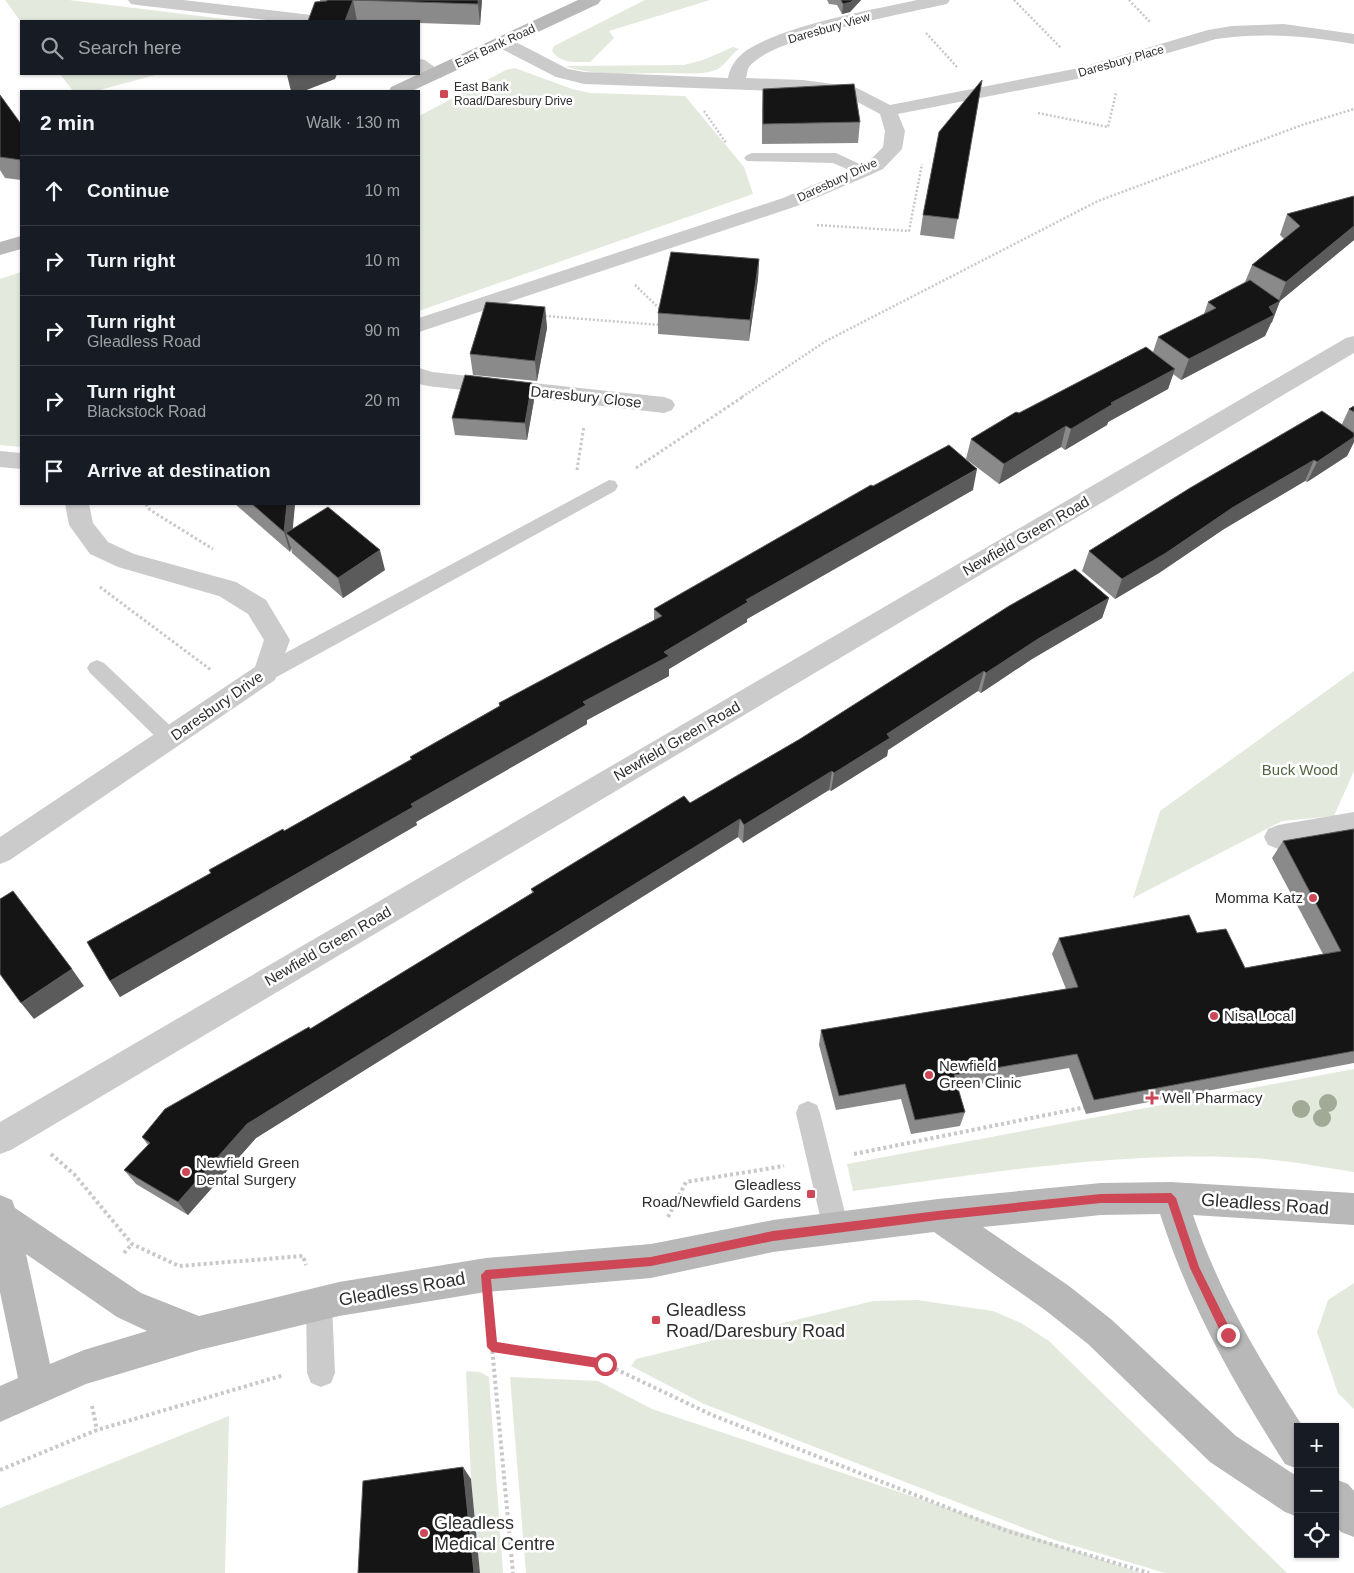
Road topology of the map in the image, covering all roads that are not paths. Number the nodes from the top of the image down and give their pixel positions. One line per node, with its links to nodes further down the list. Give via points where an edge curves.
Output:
1 (136, 0): 4 (street)
2 (592, 0): 6 (street, East Bank Road)
3 (941, 0): 9 (street, Daresbury View, via 813,31 766,48 741,65)
4 (311, 20)
5 (1354, 39): 11 (street, Daresbury Place, via 1260,28 1235,30 1082,73)
6 (502, 42): 8 (street, East Bank Road); 9 (street, via 562,73 584,78)
7 (420, 65): 8 (street)
8 (435, 74): 10 (street, East Bank Road)
9 (736, 83): 11 (street, via 803,86 855,93)
10 (400, 90)
11 (888, 111): 13 (street, Daresbury Drive, via 895,131 892,149 876,165)
12 (752, 158): 13 (lane, via 836,158)
13 (863, 171): 16 (street, Daresbury Drive, via 790,202)
14 (20, 242): 15 (street)
15 (0, 249)
16 (420, 325)
17 (1354, 342): 31 (street, Newfield Green Road)
18 (420, 375): 19 (street, Daresbury Close, via 428,379)
19 (664, 405)
20 (0, 460): 21 (street)
21 (20, 461)
22 (609, 486): 25 (lane)
23 (77, 505): 25 (street, Daresbury Drive, via 81,525 99,548 127,561 227,589 257,607 276,640)
24 (98, 668): 26 (lane)
25 (266, 673): 26 (street, Daresbury Drive)
26 (171, 739): 29 (street, Daresbury Drive)
27 (1354, 824): 28 (street)
28 (1278, 837)
29 (0, 852)
30 (808, 1114): 36 (lane, via 822,1160)
31 (0, 1139)
32 (1171, 1198): 33 (street, Gleadless Road); 34 (street, Gleadless Road, via 1101,1199); 42 (street, via 1195,1268 1228,1335 1249,1375)
33 (1354, 1209)
34 (938, 1216): 36 (street, Gleadless Road); 43 (street, via 1057,1298 1100,1332 1223,1449)
35 (1, 1219): 38 (street, via 129,1305); 40 (street)
36 (836, 1229): 37 (street, Gleadless Road, via 773,1236 644,1262 486,1275)
37 (319, 1304): 38 (street, Gleadless Road); 39 (lane)
38 (199, 1333): 40 (street, Gleadless Road, via 84,1367)
39 (321, 1373)
40 (37, 1387): 41 (street, Gleadless Road)
41 (0, 1404)
42 (1294, 1445)
43 (1294, 1496)
44 (1339, 1502): 45 (street)
45 (1354, 1519)
46 (1339, 1528): 47 (street)
47 (1354, 1537)

